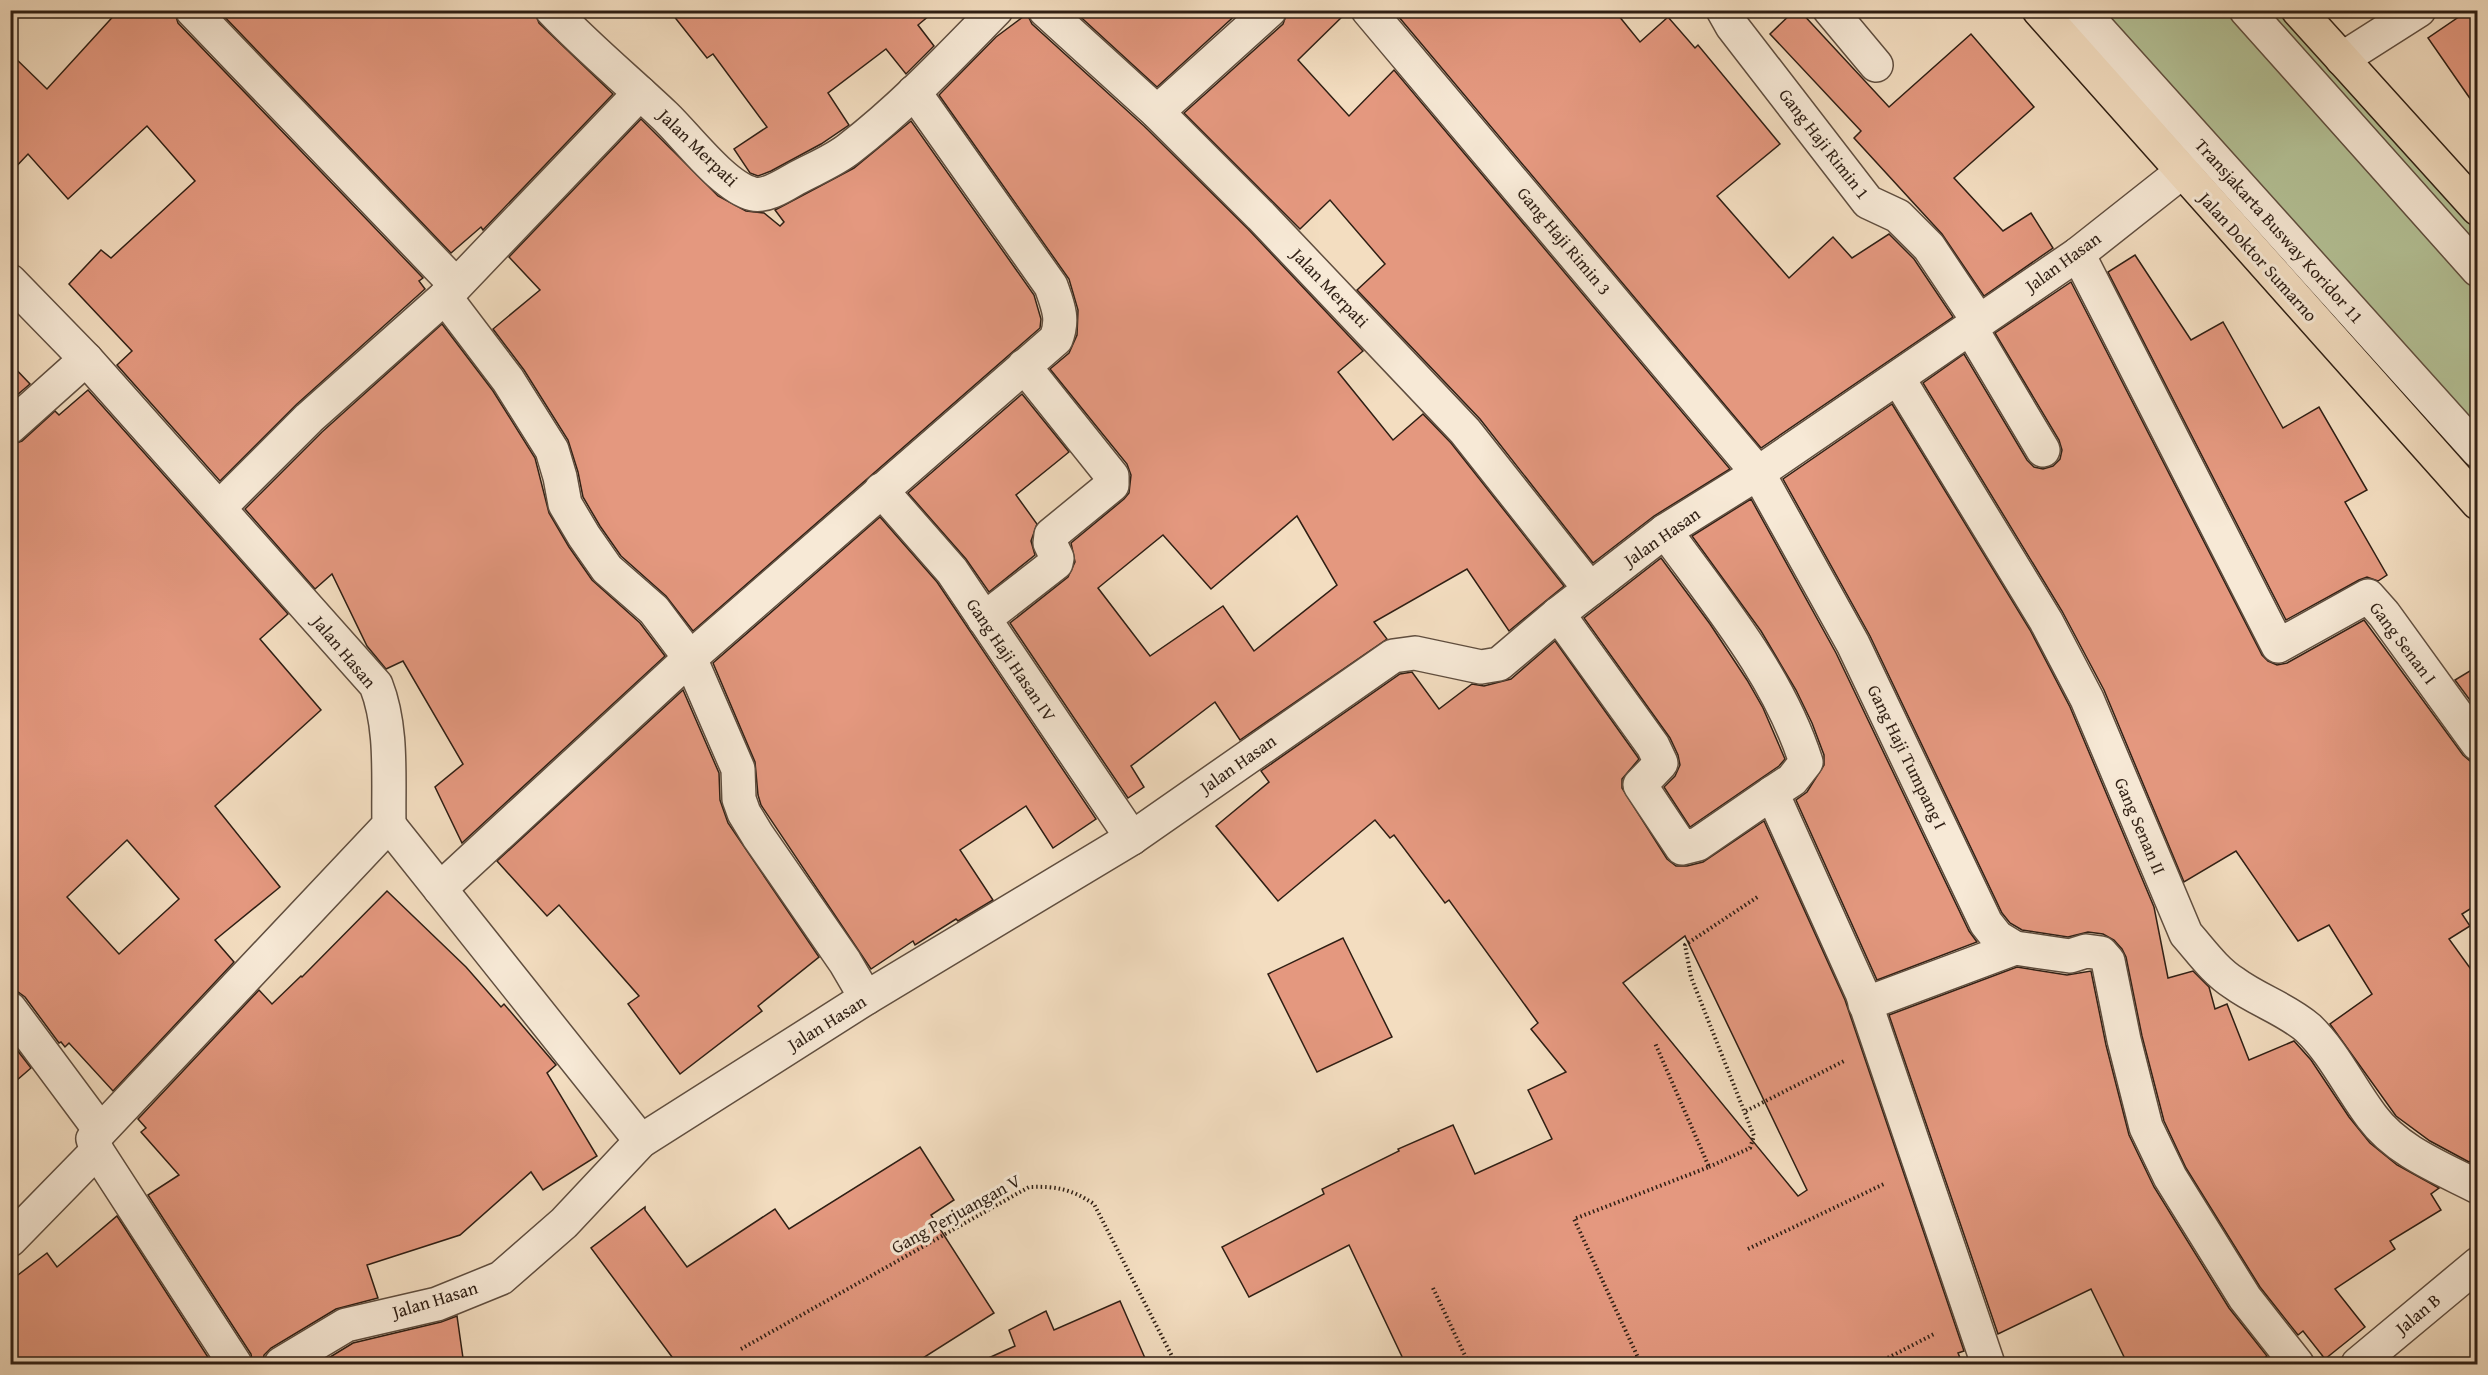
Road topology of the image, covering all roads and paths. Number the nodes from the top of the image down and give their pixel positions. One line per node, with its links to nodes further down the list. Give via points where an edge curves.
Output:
1 (192, 10): 24 (street)
2 (552, 10): 17 (street, Jalan Merpati)
3 (996, 10): 16 (street, Jalan Merpati)
4 (1045, 10): 18 (street, Jalan Merpati)
5 (1270, 10): 18 (street)
6 (1368, 10): 32 (street, Gang Haji Rimin 3)
7 (1723, 10): 25 (street, Gang Haji Rimin 1, via 1868,202 1898,216 1929,247)
8 (1830, 10): 15 (street)
9 (2039, 10): 19 (main road, Jalan Doktor Sumarno)
10 (2081, 10): 31 (street, Transjakarta Busway Koridor 11)
11 (2246, 10): 22 (street)
12 (2298, 10): 14 (main road)
13 (2419, 10): 14 (street)
14 (2342, 58): 20 (main road)
15 (1876, 65)
16 (914, 92): 17 (street, Jalan Merpati, via 849,150 770,192 755,195 742,190 716,169); 27 (street, via 1052,286 1062,316 1061,328 1056,339)
17 (640, 93): 24 (street)
18 (1157, 112): 37 (street, Jalan Merpati, via 1465,431)
19 (2183, 171): 21 (street, Jalan Hasan); 34 (main road, Jalan Doktor Sumarno)
20 (2478, 209)
21 (2078, 254): 25 (street, Jalan Hasan); 41 (street, Gang Senan I, via 2278,646 2368,596)
22 (2478, 270)
23 (10, 281): 26 (street, Jalan Hasan)
24 (451, 291): 35 (street, via 309,417); 40 (street, via 552,450 565,504 589,544 607,569 654,610)
25 (1974, 324): 28 (street, Jalan Hasan); 30 (street, Gang Haji Rimin 1)
26 (86, 359): 29 (street); 35 (street, Jalan Hasan)
27 (1024, 366): 33 (street); 39 (street, via 1112,476 1112,485 1051,535 1056,563)
28 (1898, 378): 32 (street, Jalan Hasan); 58 (street, Gang Senan II, via 2046,621 2087,699 2186,934 2233,983 2297,1019 2318,1038 2372,1118 2389,1136)
29 (10, 427)
30 (2043, 450)
31 (2478, 451)
32 (1758, 473): 36 (street, Jalan Hasan); 47 (street, Gang Haji Tumpang I, via 1854,644 1986,923 1997,937)
33 (881, 490): 39 (street, Gang Haji Hasan IV, via 952,571); 40 (street)
34 (2478, 503)
35 (219, 508): 43 (street, Jalan Hasan, via 375,685 386,727)
36 (1665, 531): 37 (street, Jalan Hasan); 42 (street, via 1752,651 1801,749 1806,762 1792,780)
37 (1590, 589): 38 (street, Jalan Hasan)
38 (1558, 614): 42 (street, via 1653,746 1661,763 1640,785 1682,848 1698,844); 44 (street, Jalan Hasan, via 1499,663 1481,667 1415,653 1393,656)
39 (984, 619): 44 (street, Gang Haji Hasan IV)
40 (690, 658): 45 (street); 48 (street, via 738,769 739,799 744,813)
41 (2478, 744)
42 (1772, 793): 49 (street)
43 (389, 825): 45 (street); 54 (street)
44 (1132, 838): 48 (street, Jalan Hasan)
45 (440, 889): 55 (street)
46 (1759, 896): 53 (path, via 1685,945 1691,977)
47 (2015, 948): 49 (street); 72 (street, Gang Haji Tumpang I, via 2070,956 2086,951 2101,953 2108,961 2146,1127 2191,1212 2245,1298)
48 (866, 998): 55 (street, Jalan Hasan)
49 (1865, 1004): 52 (street)
50 (10, 1009): 54 (street)
51 (1655, 1043): 57 (path)
52 (1879, 1044): 53 (path); 56 (street)
53 (1746, 1111): 57 (path, via 1754,1136 1750,1148)
54 (98, 1140): 59 (street); 65 (street)
55 (641, 1141): 66 (street, Jalan Hasan, via 564,1223 501,1278 437,1304 346,1325)
56 (1922, 1166): 60 (path); 63 (street)
57 (1709, 1167): 69 (path, via 1574,1219)
58 (2478, 1187)
59 (10, 1240)
60 (1748, 1249)
61 (2478, 1264): 73 (street, Jalan B)
62 (1433, 1288): 68 (path)
63 (1971, 1315): 70 (path); 71 (street)
64 (741, 1349): 67 (path, Gang Perjuangan V, via 1029,1187 1053,1186 1077,1193 1094,1204)
65 (235, 1365)
66 (281, 1365)
67 (1176, 1365)
68 (1469, 1365)
69 (1641, 1365)
70 (1876, 1365)
71 (1988, 1365)
72 (2297, 1365)
73 (2358, 1365)

